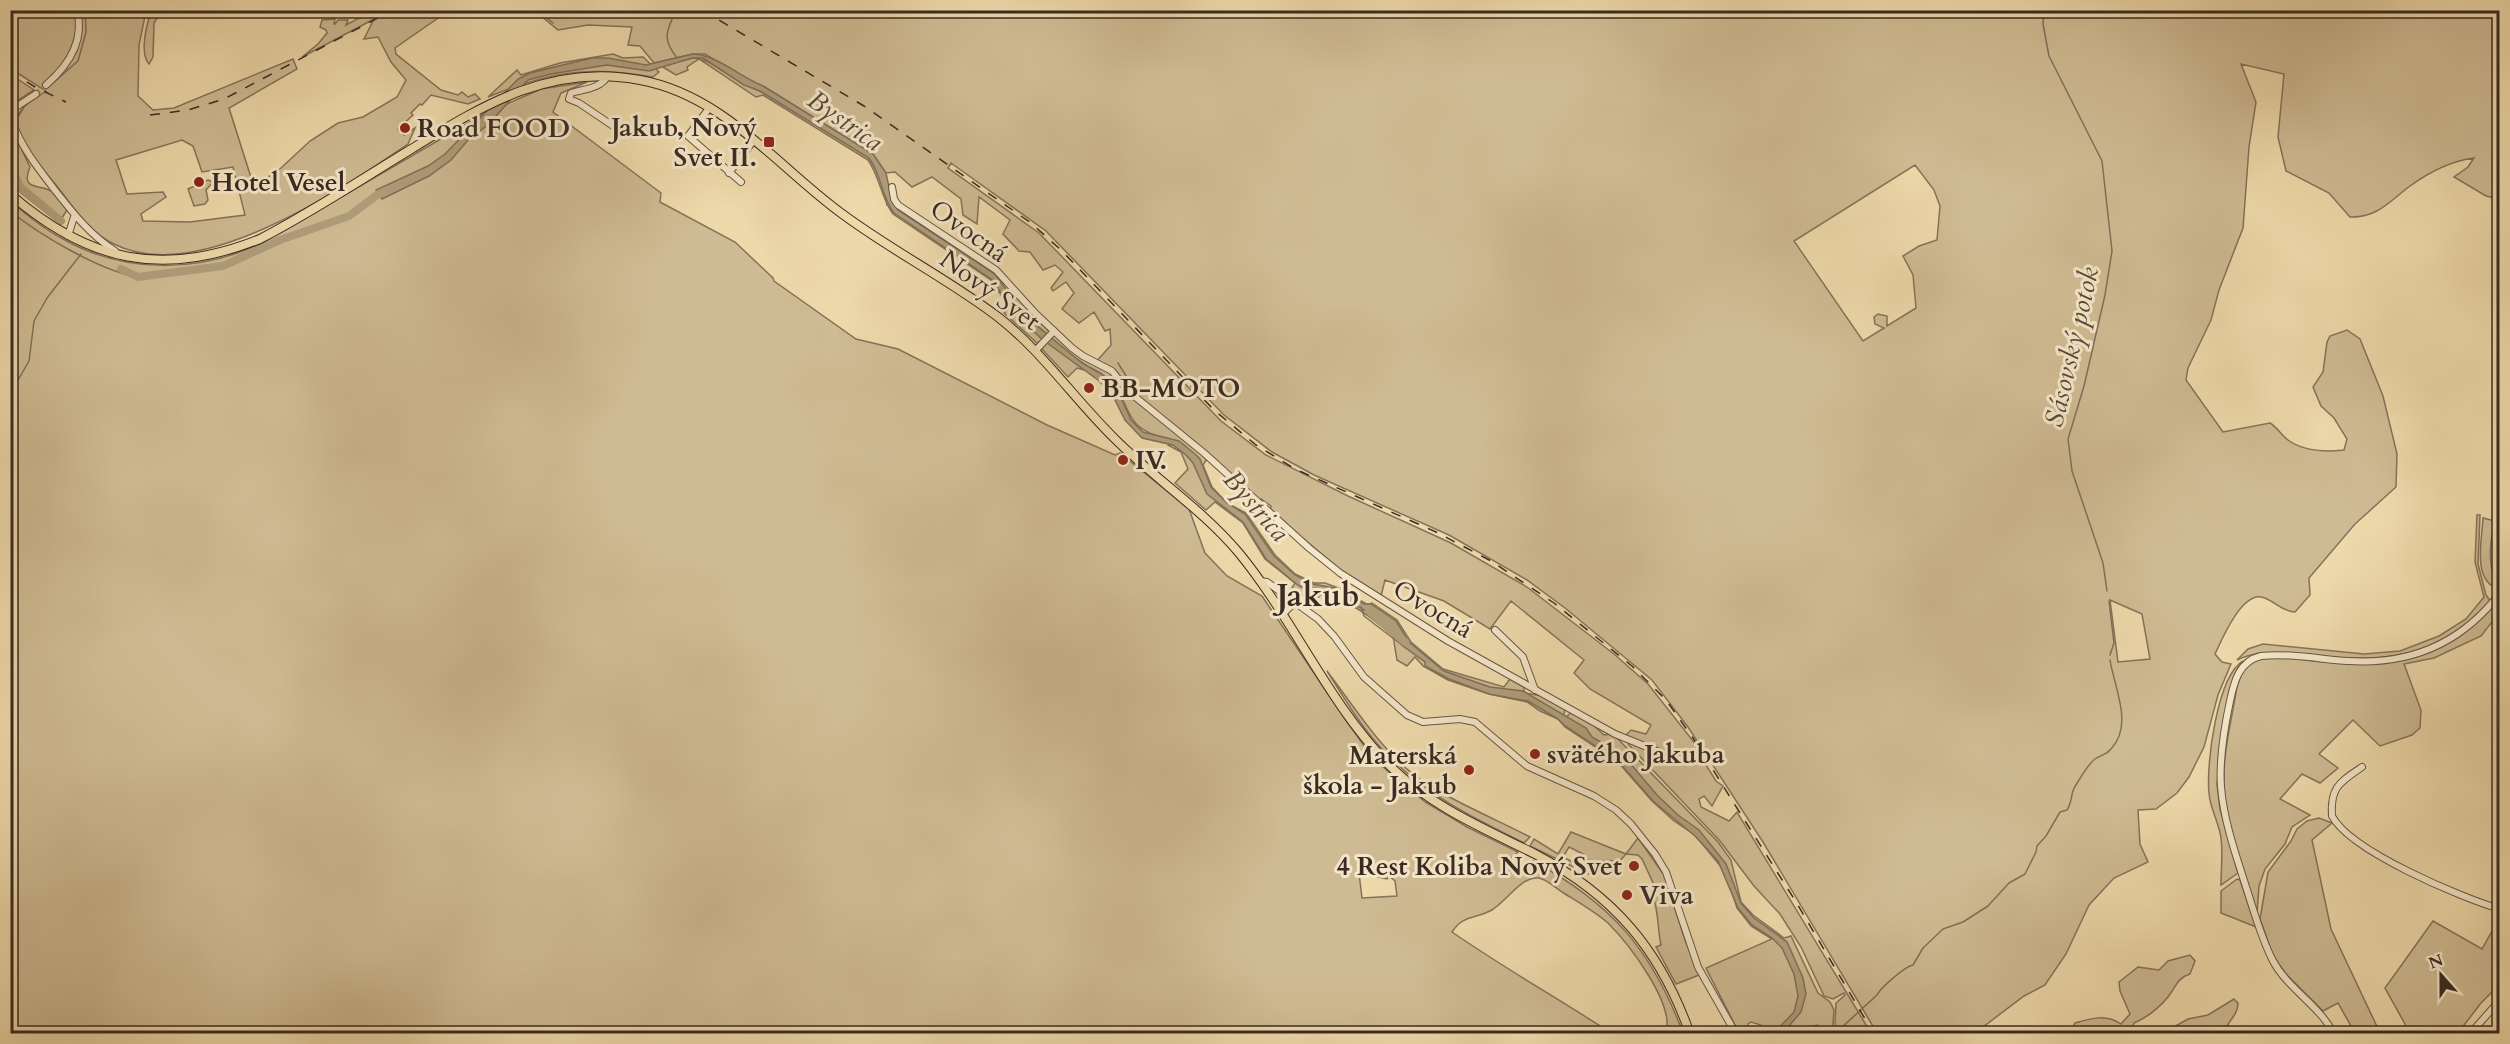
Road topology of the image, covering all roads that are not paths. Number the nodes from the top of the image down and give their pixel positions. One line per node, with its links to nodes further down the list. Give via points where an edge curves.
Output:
1 (77, 10): 3 (street, via 80,32 76,46 64,67)
2 (607, 76): 5 (main road, Nový Svet, via 655,83); 8 (street, via 592,88 571,93 569,99); 17 (main road, Nový Svet, via 560,79 497,100 276,231 243,246 181,260)
3 (46, 85)
4 (36, 94): 6 (street)
5 (710, 107): 9 (main road, Nový Svet); 10 (street, via 688,136)
6 (10, 111)
7 (10, 118): 14 (street, via 30,159)
8 (633, 135)
9 (754, 140): 10 (street); 19 (main road, Nový Svet, via 839,212 984,307)
10 (729, 173): 11 (street)
11 (741, 182)
12 (892, 187): 18 (street, Ovocná, via 898,205 996,270)
13 (10, 194): 16 (main road, Nový Svet)
14 (75, 217): 15 (street); 16 (street)
15 (80, 224): 16 (street); 17 (street)
16 (71, 237): 17 (main road, Nový Svet)
17 (120, 255)
18 (1052, 332): 19 (street); 25 (street, Ovocná, via 1083,356 1112,371 1128,391 1333,568 1405,615)
19 (1036, 350): 20 (main road, Nový Svet, via 1118,442 1219,531)
20 (1260, 581): 22 (street); 23 (main road, Nový Svet)
21 (2499, 593): 33 (street, via 2466,630 2414,654 2367,662 2261,656 2248,661 2236,678 2228,709 2221,773 2229,833 2272,960)
22 (1295, 602): 23 (street); 32 (street, via 1323,624 1364,677 1407,715 1423,722 1475,722 1527,766 1594,796 1631,824 1666,872 1698,967)
23 (1283, 614): 31 (main road, Nový Svet, via 1353,721 1390,766 1437,803 1530,852 1611,905 1662,969)
24 (1495, 630): 25 (street, via 1523,657)
25 (1535, 690): 26 (street, Ovocná, via 1615,734)
26 (1684, 759)
27 (2362, 767): 28 (street, via 2334,791 2332,816 2338,824 2368,848 2420,877)
28 (2499, 909)
29 (2499, 1000): 30 (street)
30 (2471, 1033)
31 (1690, 1034)
32 (1736, 1034)
33 (2334, 1034)

